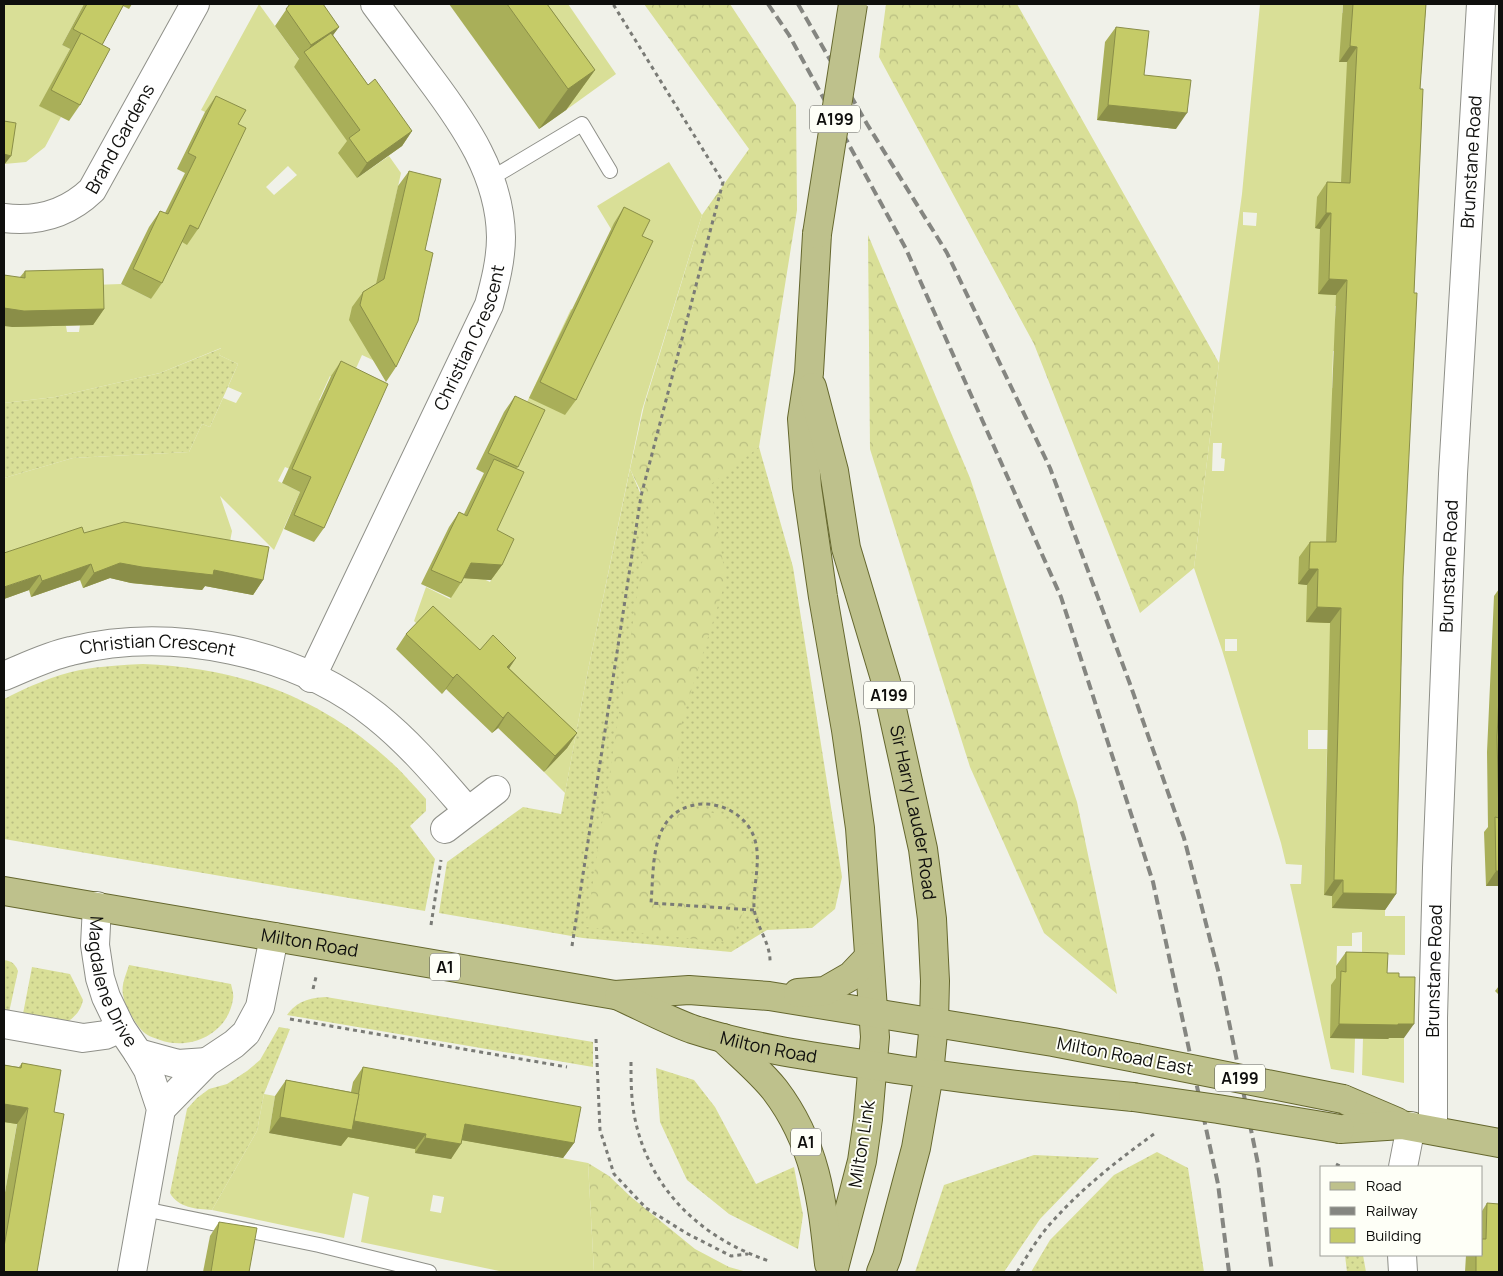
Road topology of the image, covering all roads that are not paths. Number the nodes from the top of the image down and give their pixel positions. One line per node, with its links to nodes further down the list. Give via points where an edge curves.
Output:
1 (195, 4): 7 (street, Brand Gardens, via 92,190 76,204 50,215)
2 (375, 4): 6 (street, Christian Crescent, via 466,129)
3 (853, 4): 8 (main road, Sir Harry Lauder Road / A199, bridge, via 818,234)
4 (1481, 4): 30 (street, Brunstane Road, via 1453,474 1433,1018)
5 (610, 171): 6 (lane, via 582,124)
6 (490, 179): 10 (street, Christian Crescent, via 501,239 489,305)
7 (4, 218)
8 (809, 373): 17 (main road, Sir Harry Lauder Road / A199, via 802,419 807,487 860,828); 21 (main road, Sir Harry Lauder Road / A199, via 834,471 846,548 886,682 923,849 932,919)
9 (4, 676): 10 (street, Christian Crescent, via 70,651 137,642 199,644 248,653)
10 (312, 678): 12 (street, Christian Crescent, via 375,715 419,756)
11 (496, 790): 12 (street)
12 (468, 811): 13 (street)
13 (445, 829)
14 (4, 891): 15 (main road, Milton Road / A1)
15 (97, 906): 16 (main road, Milton Road / A1); 23 (street, Magdalene Drive, via 95,945 99,970 106,997)
16 (274, 937): 18 (main road, Milton Road / A1); 26 (street, Magdalene Drive, via 258,1013 246,1033)
17 (869, 957): 19 (main road, via 851,976 824,991); 20 (main road, Sir Harry Lauder Road / A199)
18 (615, 995): 19 (main road, Milton Road / A1, via 689,990); 24 (main road, Milton Road / A1, via 690,1028)
19 (769, 996): 20 (main road, Milton Road / A1)
20 (874, 1012): 21 (main road, Milton Road East / A1); 27 (main road, Milton Link / A1)
21 (934, 1023): 28 (main road); 30 (main road, Milton Road East / A199, bridge, via 1052,1042 1343,1099)
22 (4, 1024): 23 (street, via 83,1038)
23 (121, 1028): 25 (street, Magdalene Drive)
24 (723, 1038): 27 (main road, Milton Road / A1); 37 (main road, A1, via 774,1090 797,1123 818,1182)
25 (138, 1053): 26 (street, Magdalene Drive, via 178,1064); 29 (street, Magdalene Drive, via 148,1070)
26 (207, 1062): 29 (street, Magdalene Drive)
27 (873, 1066): 28 (main road, Milton Road / A1); 37 (main road, Milton Link / A1, via 862,1161)
28 (929, 1074): 30 (main road, Milton Road East / A199, bridge, via 1133,1097 1340,1129); 38 (main road, via 916,1148)
29 (161, 1109): 33 (street, Magdalene Drive)
30 (1415, 1127): 31 (main road, Milton Road East / A199); 32 (street, Brunstane Road)
31 (1499, 1142)
32 (1403, 1166)
33 (144, 1209): 35 (street, Magdalene Drive); 36 (lane)
34 (1402, 1256): 39 (street)
35 (132, 1272)
36 (430, 1272)
37 (832, 1272)
38 (881, 1272)
39 (1403, 1272)

